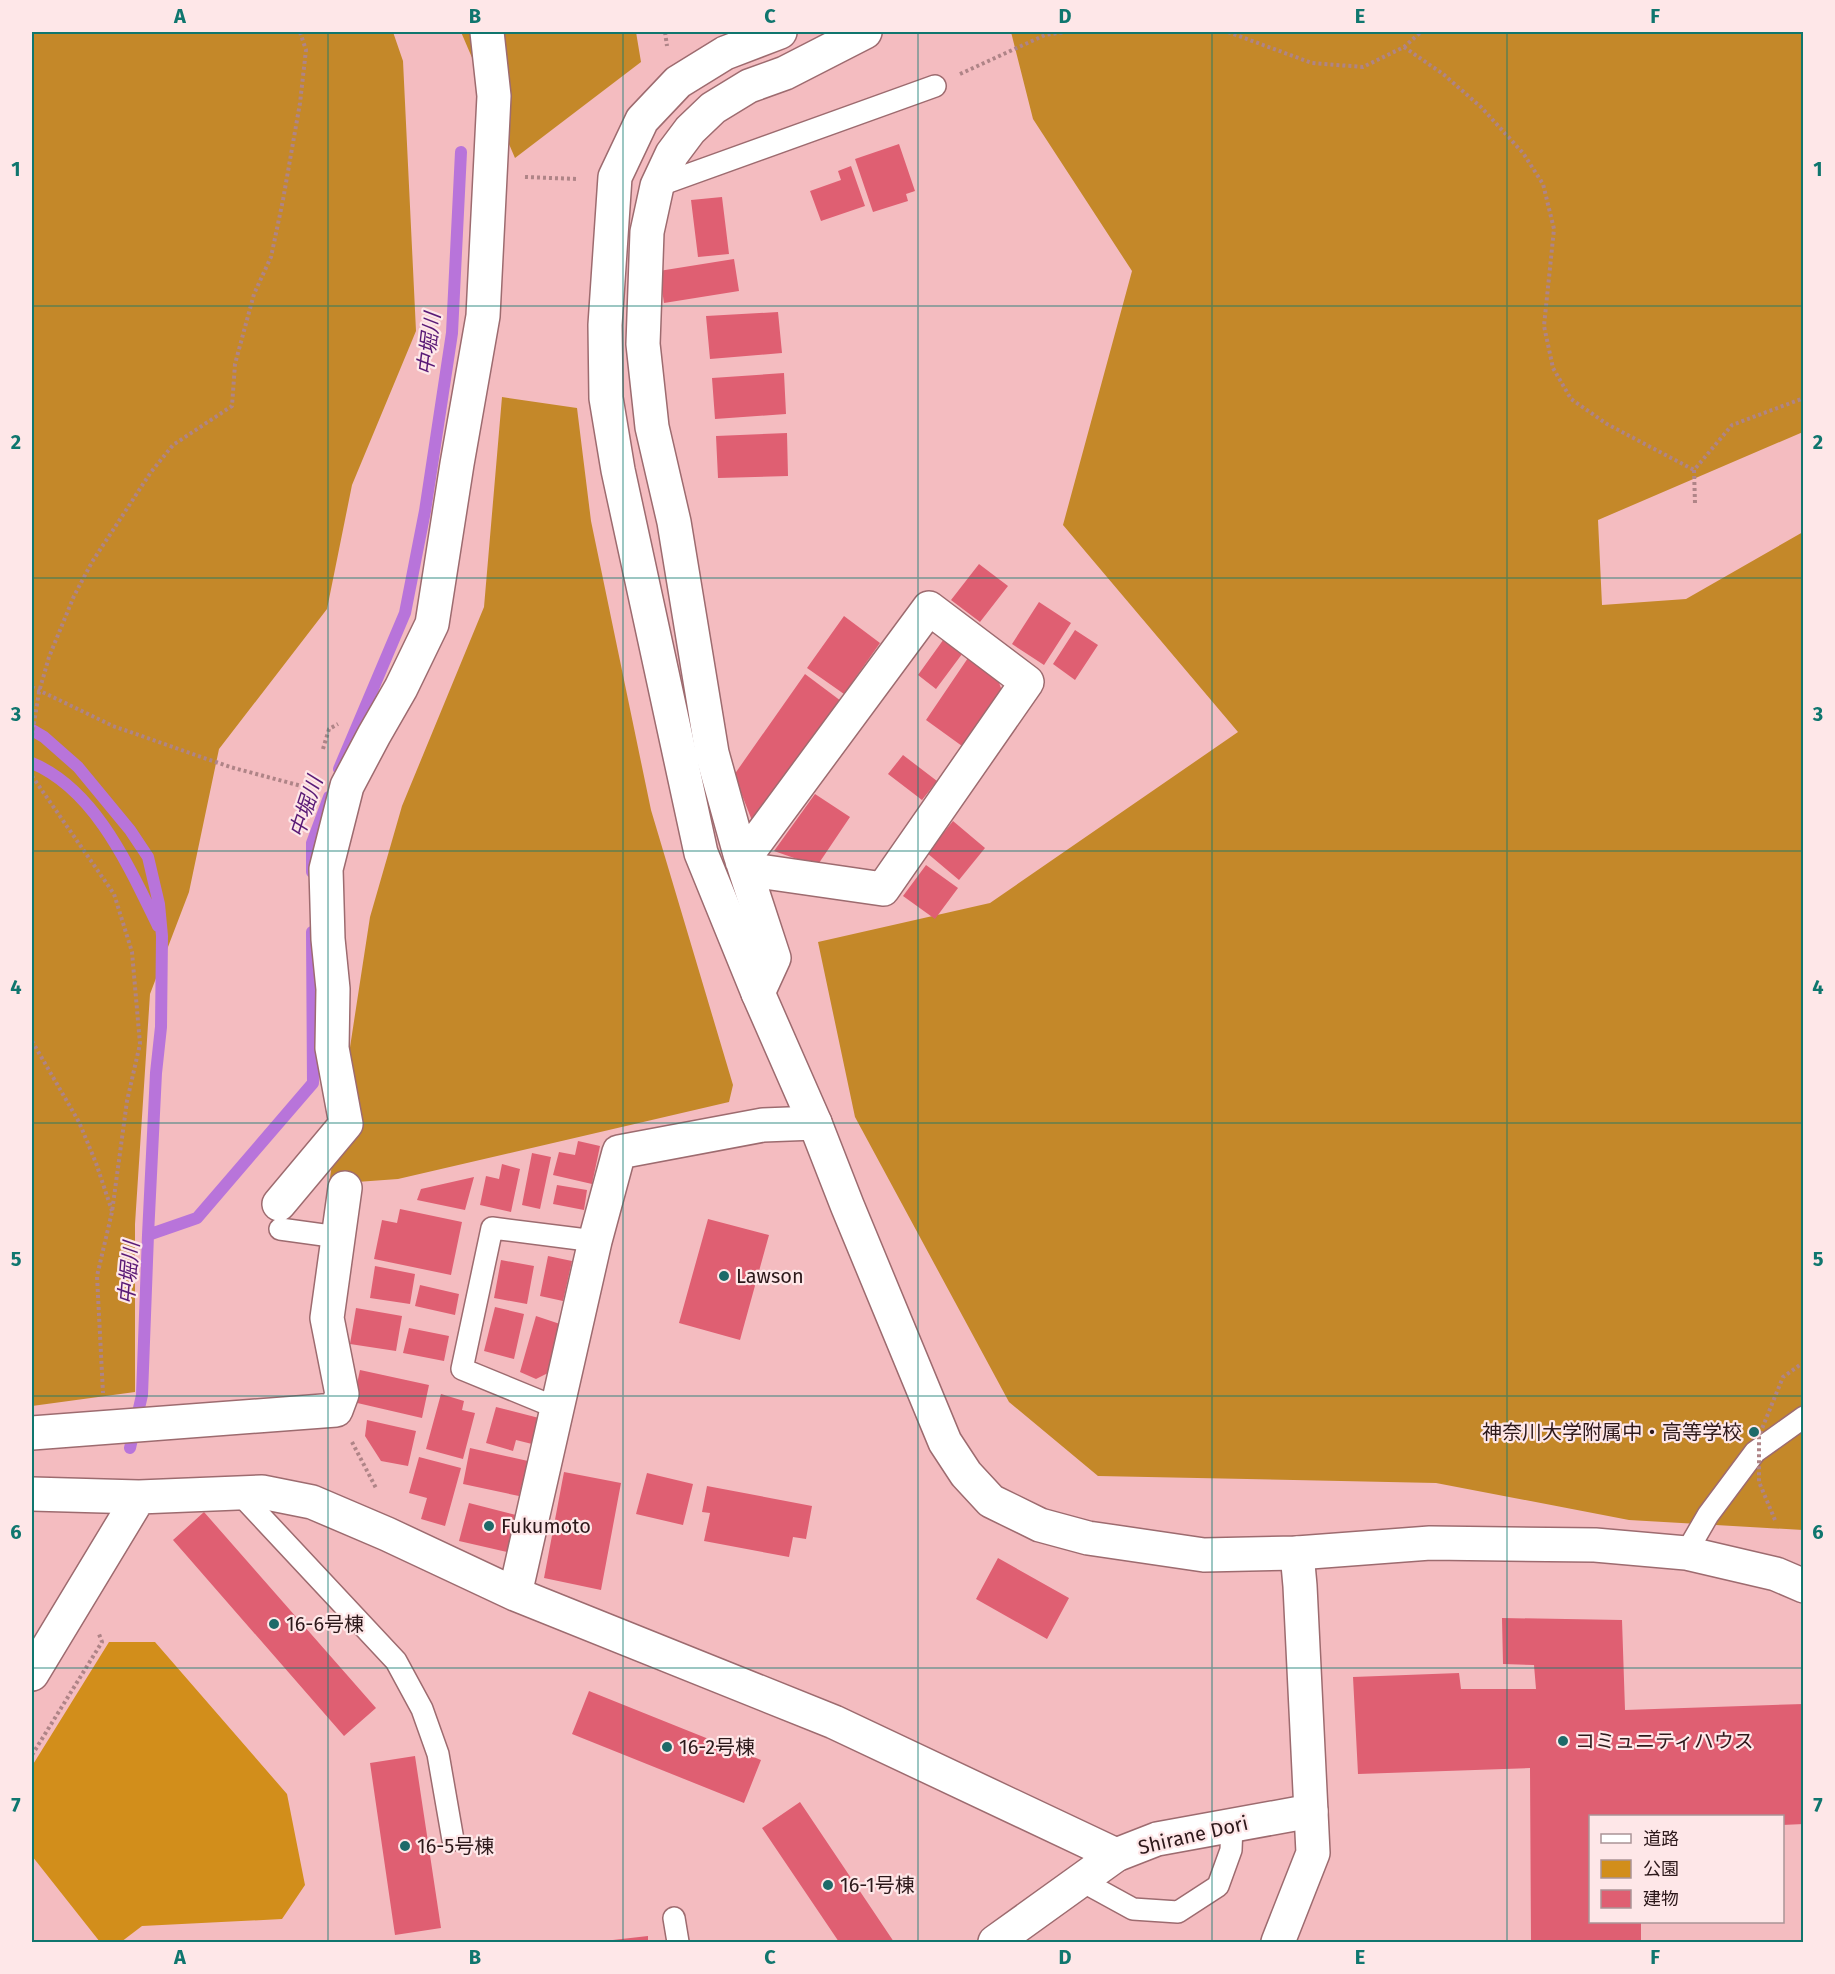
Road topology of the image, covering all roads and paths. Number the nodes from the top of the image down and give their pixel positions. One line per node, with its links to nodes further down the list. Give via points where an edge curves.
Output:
1 (300, 32): 18 (path, via 306,50 283,200 271,257 254,294 235,364 232,406 173,444 152,472 74,596)
2 (488, 32): 11 (street, via 494,96)
3 (780, 32): 8 (street)
4 (866, 32): 13 (street, via 785,73 749,86 713,108 672,154)
5 (1065, 32): 10 (path, via 1045,35)
6 (1228, 32): 9 (path, via 1312,63 1362,67)
7 (1421, 32): 9 (path)
8 (723, 42): 23 (street, via 642,120 615,177 605,325 606,398 700,853)
9 (1404, 47): 15 (path, via 1481,107 1522,153 1543,184 1554,229 1544,326 1553,368 1571,399 1607,424)
10 (935, 86): 13 (lane)
11 (491, 176): 12 (path); 21 (street, via 483,316 432,624)
12 (581, 179)
13 (657, 186): 22 (street, via 647,232 643,344 652,427 674,522 712,753)
14 (1803, 398): 15 (path, via 1732,425)
15 (1694, 470): 16 (path)
16 (1695, 503)
17 (32, 687): 18 (path)
18 (39, 692): 19 (path); 21 (path, via 113,726 230,767)
19 (32, 736)
20 (32, 776): 27 (path, via 114,894 132,952 140,1044 127,1101)
21 (344, 798): 28 (street, via 326,869 332,1048 346,1124)
22 (744, 865): 22 (street, via 883,889 1027,682 929,608); 23 (street, via 774,958)
23 (758, 993): 25 (street)
24 (32, 1041): 27 (path, via 79,1122)
25 (815, 1123): 30 (street, via 763,1125 619,1152); 42 (street, via 945,1442 966,1474 991,1501 1040,1524 1088,1538 1204,1555)
26 (345, 1188): 29 (street)
27 (112, 1212): 35 (path, via 97,1276)
28 (279, 1216): 29 (lane)
29 (338, 1237): 33 (street, via 327,1318 342,1394)
30 (595, 1241): 32 (street); 32 (lane, via 492,1228 462,1369)
31 (1803, 1362): 41 (path, bridge, via 1783,1377 1759,1436 1759,1482)
32 (557, 1408): 45 (street)
33 (336, 1410): 35 (street); 37 (path)
34 (1803, 1417): 43 (lane, via 1755,1452 1708,1515)
35 (102, 1428): 36 (street)
36 (32, 1433)
37 (378, 1492)
38 (239, 1493): 40 (street); 45 (street, via 262,1492 312,1502); 51 (lane, via 396,1661 422,1709 438,1754)
39 (32, 1494): 40 (street)
40 (139, 1497): 47 (street)
41 (1774, 1520)
42 (1297, 1553): 43 (street, via 1430,1543 1595,1545); 49 (street)
43 (1686, 1553): 44 (street, via 1776,1575)
44 (1803, 1586)
45 (515, 1593): 52 (street, via 834,1722)
46 (95, 1627): 48 (path, via 102,1642)
47 (32, 1674)
48 (32, 1755)
49 (1311, 1811): 50 (street, Shirane Dori); 57 (street, via 1313,1853)
50 (1232, 1825): 52 (street, Shirane Dori, via 1157,1839); 53 (lane, via 1231,1850 1218,1886 1178,1912 1133,1909)
51 (453, 1840)
52 (1116, 1855): 53 (street, Shirane Dori)
53 (1080, 1880): 56 (street, Shirane Dori)
54 (674, 1918): 55 (lane)
55 (678, 1942)
56 (995, 1942)
57 (1278, 1942)

